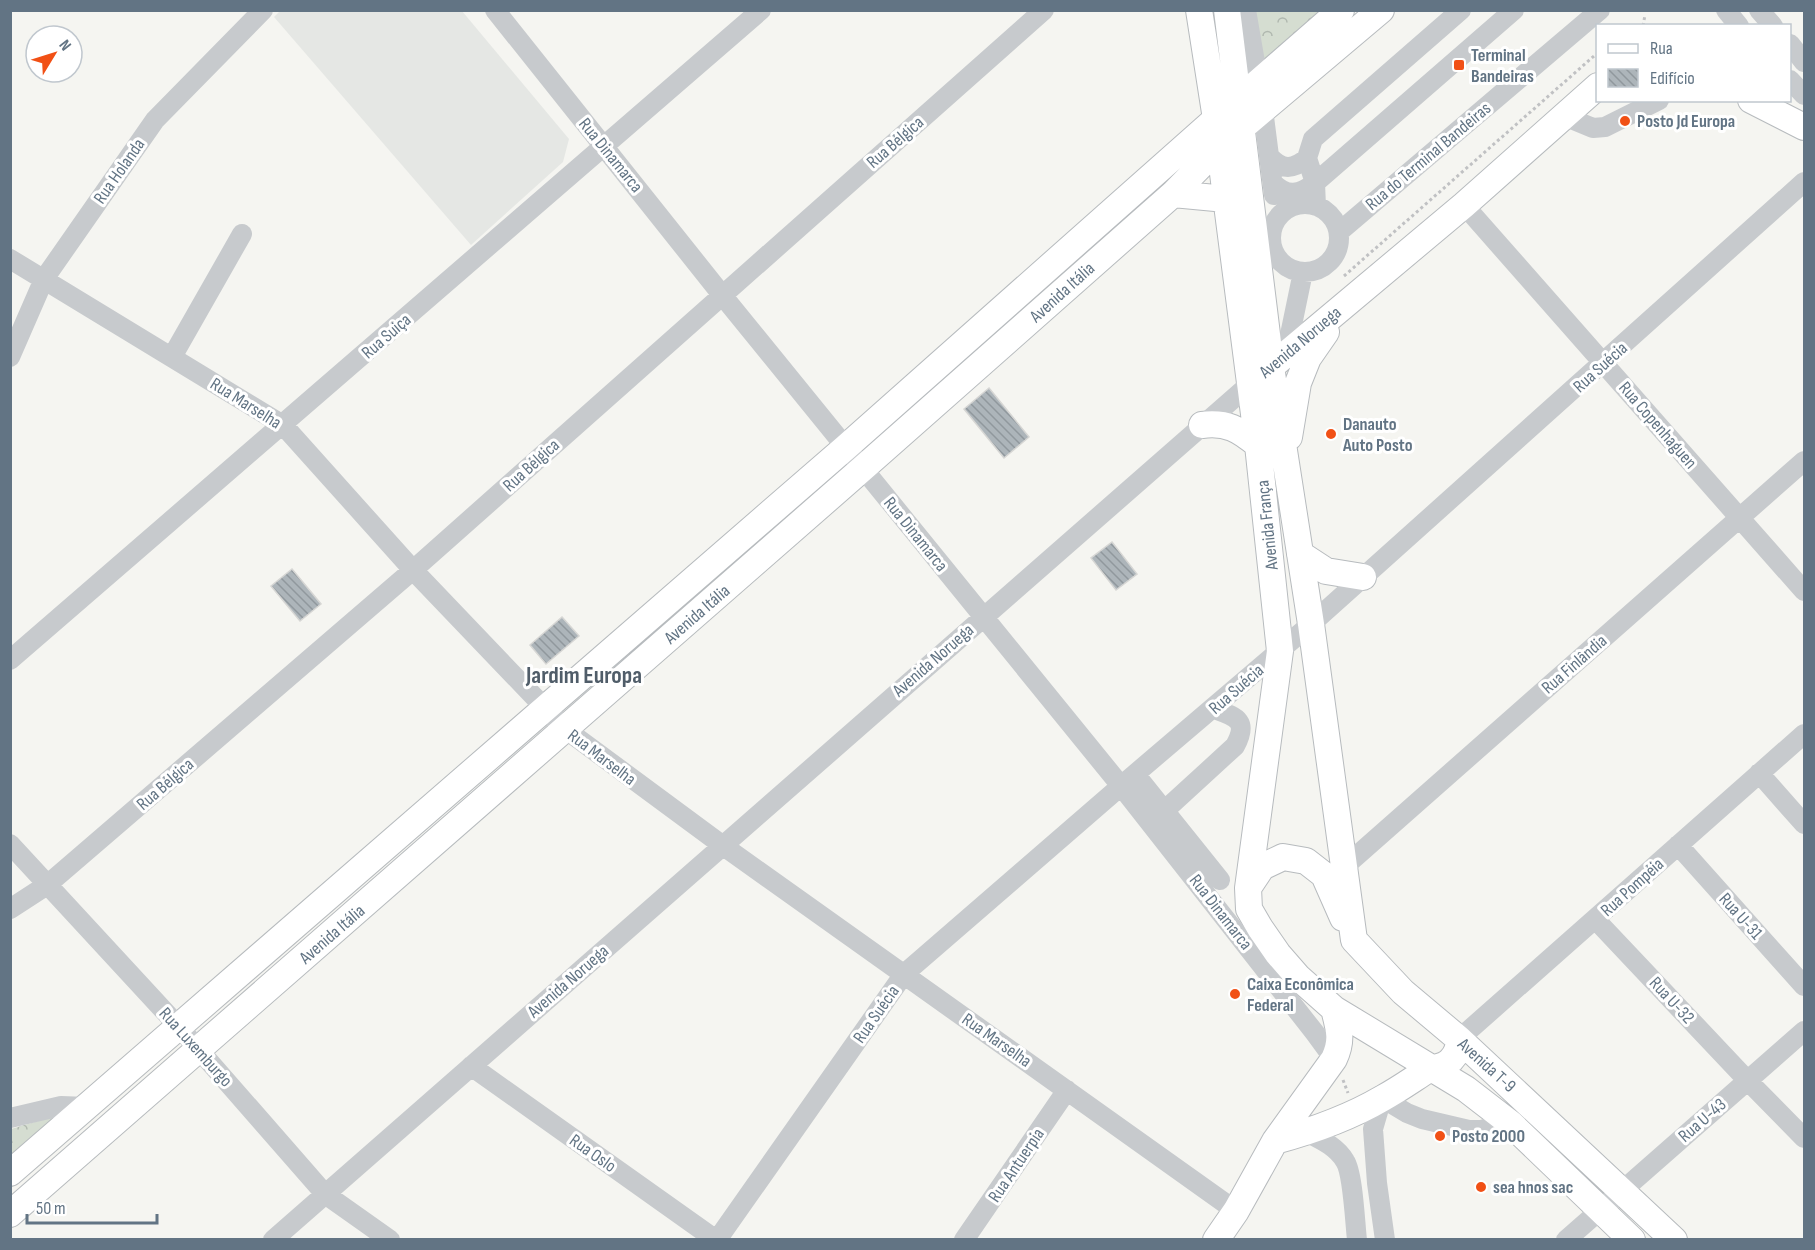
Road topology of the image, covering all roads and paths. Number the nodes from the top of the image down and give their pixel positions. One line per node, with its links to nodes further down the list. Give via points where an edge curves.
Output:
1 (263, 10): 49 (street, Rua Holanda, via 155,120)
2 (495, 10): 33 (street, Rua Dinamarca)
3 (1044, 10): 50 (street, Rua Bélgica)
4 (1199, 10): 30 (main road, Avenida França)
5 (1227, 10): 24 (main road, Avenida França)
6 (1246, 10): 24 (street)
7 (1341, 10): 24 (main road, Avenida Itália)
8 (1381, 10): 28 (main road, Avenida Itália)
9 (1461, 10): 36 (street, via 1313,139)
10 (1514, 10): 39 (street)
11 (1580, 10): 45 (street, Rua do Terminal Bandeiras)
12 (1600, 10): 45 (street, Rua do Terminal Bandeiras)
13 (1726, 10): 18 (street)
14 (1759, 10): 19 (street)
15 (754, 13): 33 (street, Rua Suiça)
16 (1645, 15): 17 (path)
17 (1643, 24)
18 (1737, 24)
19 (1771, 24)
20 (1791, 45): 21 (street)
21 (1804, 62)
22 (1791, 81): 25 (street)
23 (1596, 88): 29 (main road, Avenida Noruega)
24 (1248, 90): 28 (street); 30 (main road, Avenida Itália); 32 (main road, Avenida França)
25 (1804, 95)
26 (1655, 102): 29 (street, via 1605,127 1593,128)
27 (1755, 102): 31 (main road)
28 (1263, 109): 32 (main road, Avenida Itália); 35 (street)
29 (1564, 116): 42 (main road, Avenida Noruega)
30 (1216, 119): 34 (main road, Avenida França); 60 (main road, Avenida Itália)
31 (1804, 127)
32 (1242, 128): 34 (main road, Avenida Itália); 54 (main road, Avenida França)
33 (604, 147): 50 (street, Rua Dinamarca); 57 (street, Rua Suiça)
34 (1220, 147): 40 (main road, Avenida Itália); 41 (main road, Avenida França)
35 (1269, 157): 36 (street, via 1288,168); 38 (street)
36 (1307, 158): 39 (street)
37 (1804, 182): 55 (street, Rua Suécia)
38 (1273, 183): 39 (street, via 1288,193 1306,190); 44 (street)
39 (1315, 183): 43 (street)
40 (1173, 194): 41 (main road); 63 (main road, Avenida Itália)
41 (1226, 199): 56 (main road, Avenida França)
42 (1464, 205): 51 (main road, Avenida Noruega); 55 (street, Rua Copenhaguen)
43 (1316, 206): 44 (street, via 1294,206); 45 (street, via 1326,211)
44 (1276, 220): 48 (street, via 1272,231 1275,253 1292,269)
45 (1336, 226): 48 (street, via 1337,250 1331,260 1323,267)
46 (242, 234): 53 (street)
47 (10, 259): 49 (street, Rua Marselha)
48 (1303, 272): 54 (street)
49 (44, 279): 52 (street, Rua Holanda); 53 (street, Rua Marselha)
50 (722, 295): 60 (street, Rua Dinamarca); 66 (street, Rua Bélgica)
51 (1346, 304): 54 (main road, Avenida Noruega); 61 (main road, via 1308,358 1298,383)
52 (10, 357)
53 (172, 357): 57 (street, Rua Marselha)
54 (1278, 361): 56 (main road, Avenida Noruega); 61 (main road, Avenida França)
55 (1603, 364): 64 (street, Rua Copenhaguen); 67 (street, Rua Suécia)
56 (1250, 384): 58 (street, Avenida Noruega); 59 (main road, Avenida França)
57 (283, 425): 66 (street, Rua Marselha); 72 (street, Rua Suiça)
58 (1202, 425): 59 (main road, via 1216,423 1236,428); 69 (street, Avenida Noruega)
59 (1258, 445): 71 (main road, Avenida França)
60 (845, 448): 63 (street, Rua Dinamarca); 73 (main road, Avenida Itália)
61 (1285, 458): 65 (main road, Avenida França)
62 (1804, 461): 64 (street, Rua Finlândia)
63 (862, 469): 69 (street, Rua Dinamarca); 75 (main road, Avenida Itália)
64 (1739, 518): 68 (street, Rua Copenhaguen); 85 (street, Rua Finlândia)
65 (1300, 555): 67 (main road, via 1326,571); 70 (main road, Avenida França)
66 (413, 570): 73 (street, Rua Marselha); 87 (street, Rua Bélgica)
67 (1363, 577): 70 (street, Rua Suécia)
68 (1804, 591)
69 (983, 616): 78 (street, Rua Dinamarca); 83 (street, Avenida Noruega)
70 (1311, 624): 71 (street, Rua Suécia); 85 (main road, Avenida França)
71 (1280, 651): 74 (street, Rua Suécia); 88 (main road, Avenida França)
72 (10, 660)
73 (545, 709): 75 (street, Rua Marselha); 95 (main road, Avenida Itália)
74 (1214, 709): 78 (street, Rua Suécia); 79 (street, via 1234,717 1242,733 1235,746)
75 (565, 729): 83 (street, Rua Marselha); 98 (main road, Avenida Itália)
76 (1804, 734): 77 (street, Rua Pompéia)
77 (1759, 773): 80 (street); 84 (street, Rua Pompéia)
78 (1128, 780): 79 (street); 81 (street, Rua Dinamarca); 92 (street, Rua Suécia)
79 (1164, 811): 81 (street)
80 (1804, 824)
81 (1178, 843): 86 (street); 99 (street, Rua Dinamarca)
82 (10, 844): 87 (street, Rua Luxemburgo)
83 (722, 845): 92 (street, Rua Marselha); 100 (street, Avenida Noruega)
84 (1678, 845): 90 (street, Rua Pompéia); 93 (street, Rua U-31)
85 (1344, 867): 91 (main road)
86 (1220, 880)
87 (47, 885): 89 (street, Rua Bélgica); 95 (street, Rua Luxemburgo)
88 (1248, 888): 91 (main road, Avenida T-9, via 1262,867 1283,857 1306,861 1324,876); 94 (main road, Avenida França, via 1249,909 1278,954)
89 (10, 909)
90 (1595, 920): 97 (street, Rua Pompéia); 102 (street, Rua U-32)
91 (1354, 940): 97 (main road, Avenida T-9, via 1403,992)
92 (904, 974): 103 (street, Rua Marselha); 119 (street, Rua Suécia)
93 (1804, 987)
94 (1334, 1009): 99 (main road, via 1340,1033 1340,1047); 101 (main road, Avenida T-9)
95 (179, 1028): 98 (street, Rua Luxemburgo); 105 (main road, Avenida Itália)
96 (1804, 1031): 102 (street, Rua U-43)
97 (1459, 1039): 101 (main road, via 1451,1061); 112 (main road, Avenida T-9)
98 (199, 1050): 113 (street, Rua Luxemburgo); 116 (main road, Avenida Itália)
99 (1334, 1059): 110 (main road)
100 (471, 1066): 113 (street, Avenida Noruega); 119 (street, Rua Oslo)
101 (1430, 1069): 104 (main road); 107 (main road, Avenida T-9, via 1466,1089)
102 (1748, 1081): 109 (street, Rua U-32); 112 (street, Rua U-43)
103 (1067, 1090): 115 (street, Rua Marselha); 120 (street, Rua Antuerpia)
104 (1382, 1098): 107 (street, via 1422,1119 1469,1130); 108 (main road); 123 (street, via 1372,1129)
105 (87, 1107): 106 (street, via 61,1106); 111 (main road, Avenida Itália)
106 (10, 1118)
107 (1510, 1123): 114 (main road, Avenida T-9)
108 (1308, 1132): 110 (main road); 122 (street, via 1331,1145 1346,1161)
109 (1804, 1138)
110 (1275, 1142): 115 (main road)
111 (10, 1173)
112 (1622, 1189): 114 (street, Rua U-43); 126 (main road, Avenida T-9)
113 (325, 1194): 117 (street, Avenida Noruega); 118 (street, Rua Luxemburgo)
114 (1600, 1209): 124 (street, Rua U-43); 125 (main road, Avenida T-9)
115 (1236, 1211): 121 (main road)
116 (10, 1214)
117 (273, 1239)
118 (390, 1239)
119 (716, 1239)
120 (964, 1239)
121 (1216, 1239)
122 (1357, 1239)
123 (1385, 1239)
124 (1566, 1239)
125 (1632, 1239)
126 (1674, 1239)

